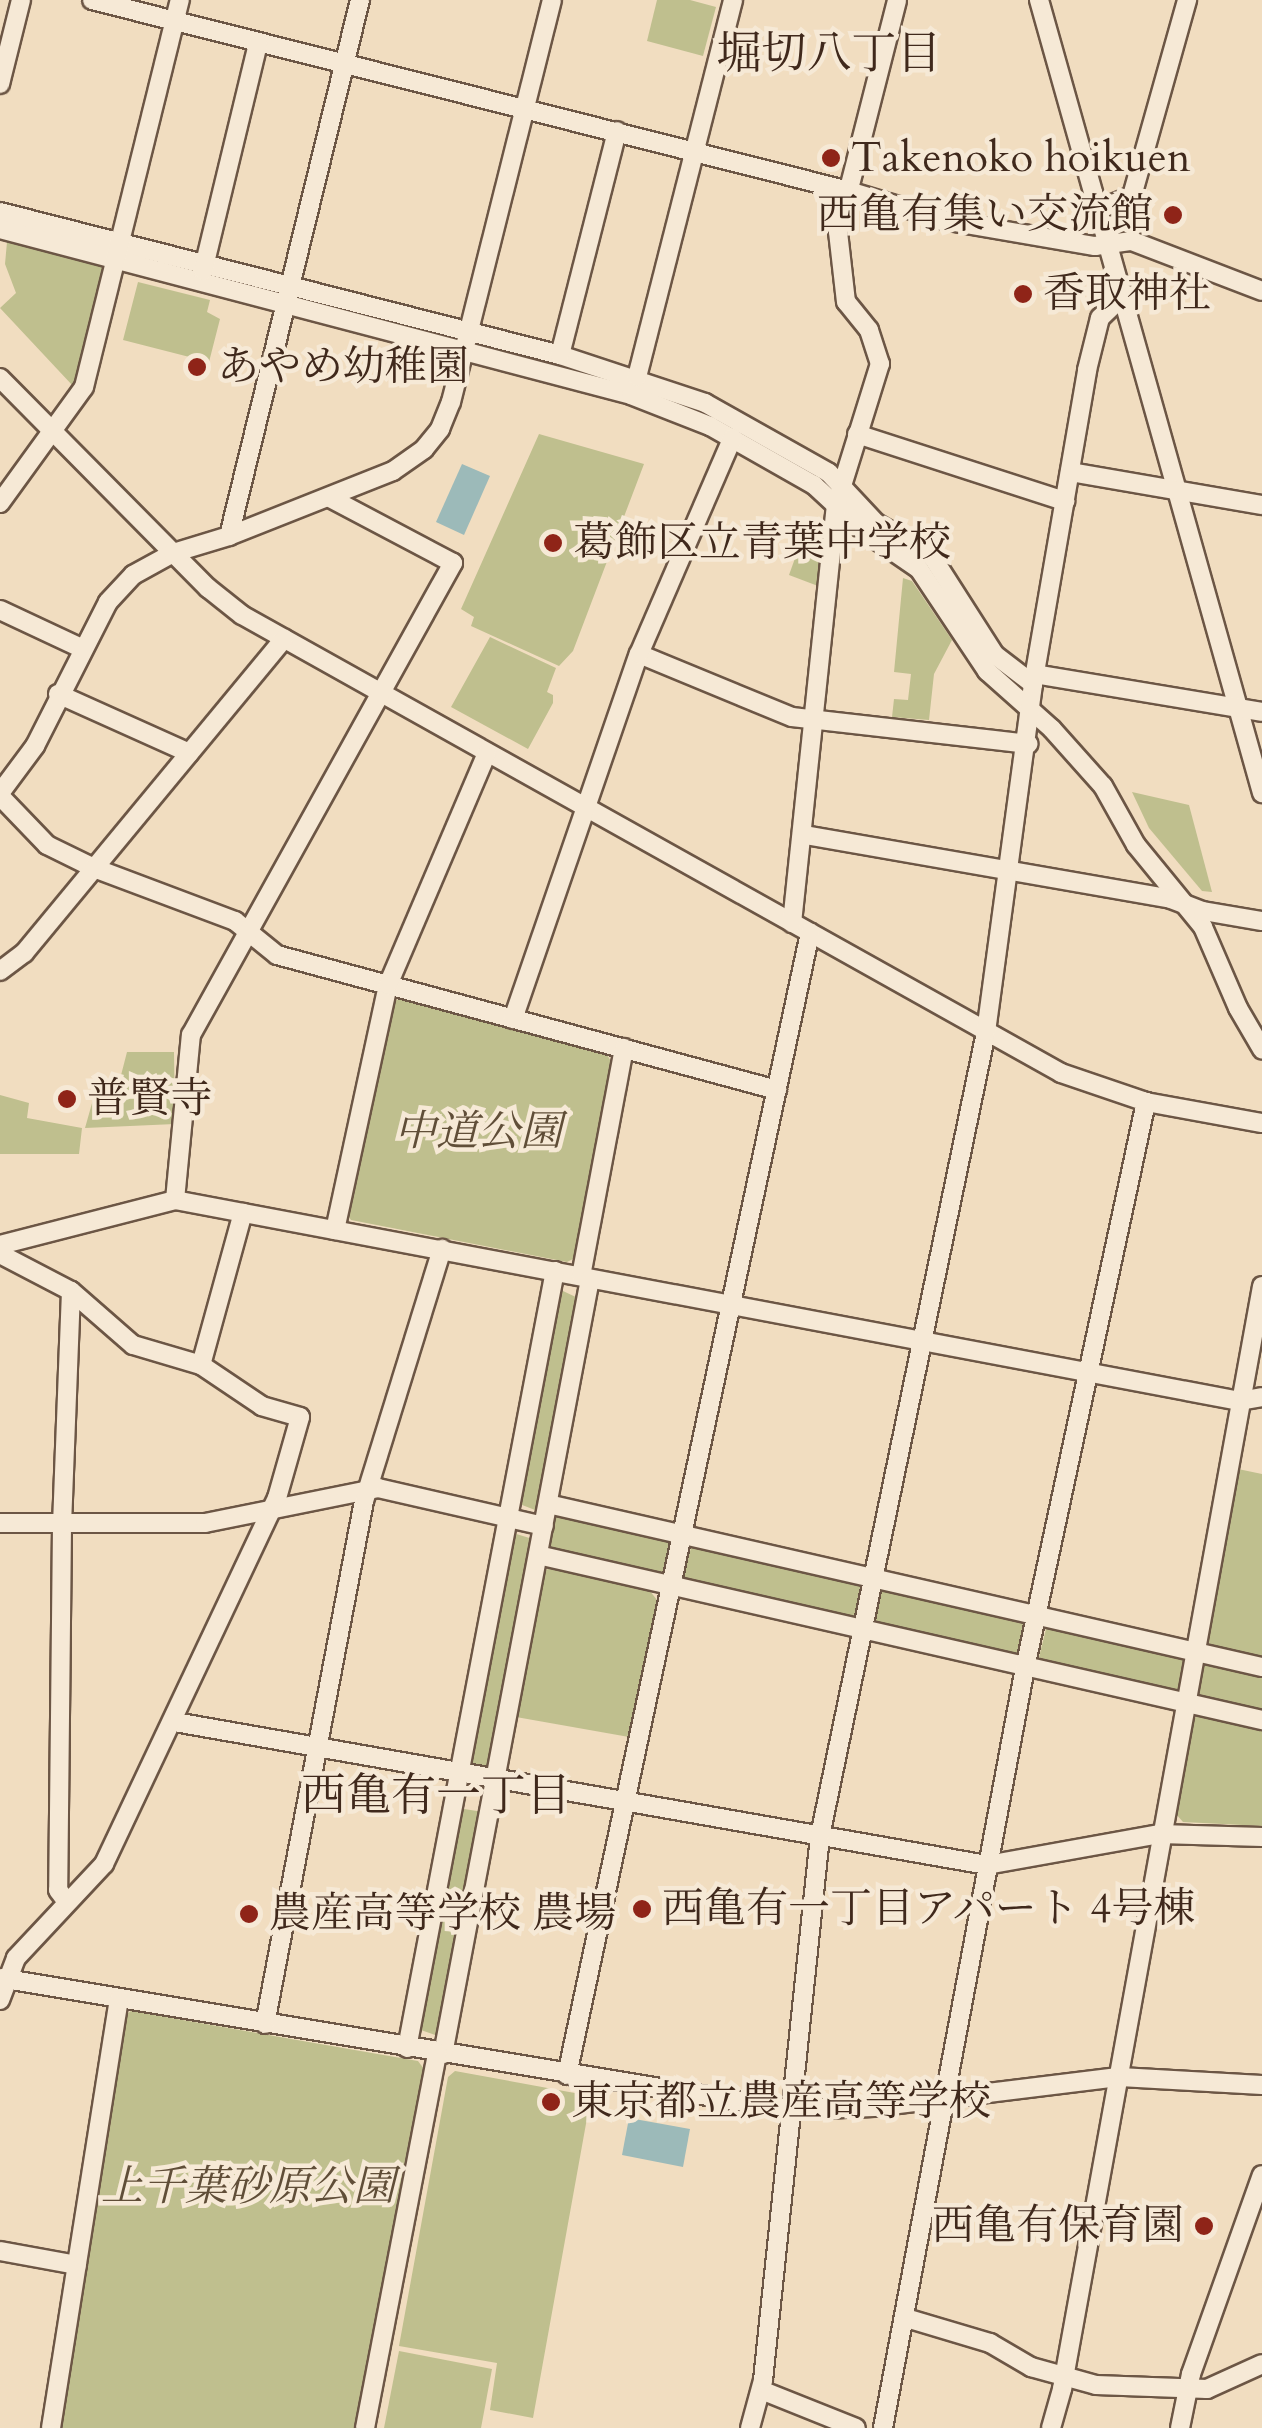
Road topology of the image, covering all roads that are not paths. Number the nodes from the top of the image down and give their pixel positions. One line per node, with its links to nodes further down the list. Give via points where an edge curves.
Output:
1 (21, 0): 13 (street)
2 (92, 0): 10 (street)
3 (180, 0): 10 (street)
4 (360, 0): 12 (street)
5 (552, 0): 14 (street)
6 (733, 0): 16 (street)
7 (896, 0): 17 (street)
8 (1039, 0): 18 (street)
9 (1187, 0): 18 (street, via 1132,196)
10 (175, 21): 11 (street); 22 (street)
11 (258, 43): 12 (street); 23 (street)
12 (344, 63): 14 (street); 25 (street)
13 (0, 84)
14 (524, 107): 15 (street); 27 (street)
15 (617, 131): 16 (street); 28 (street)
16 (695, 151): 17 (street); 30 (street)
17 (849, 190): 21 (street, via 950,222); 32 (street, via 838,259 846,302 869,330 880,364)
18 (1100, 209): 21 (street)
19 (0, 212): 22 (street)
20 (0, 230): 22 (street)
21 (1111, 246): 24 (street, via 1132,242); 26 (street)
22 (118, 250): 23 (street); 31 (street, via 84,387)
23 (203, 272): 25 (street)
24 (1262, 291)
25 (288, 294): 27 (street); 42 (street)
26 (1125, 294): 34 (street, via 1100,318); 36 (street)
27 (467, 339): 28 (street); 33 (street); 37 (street, via 446,416 432,440 402,466)
28 (560, 355): 30 (street)
29 (0, 378): 31 (street)
30 (637, 378): 35 (street, via 744,423)
31 (52, 430): 39 (street); 43 (street)
32 (857, 434): 35 (street); 38 (street)
33 (733, 438): 40 (street); 47 (street)
34 (1070, 472): 36 (street); 38 (street)
35 (840, 484): 40 (street); 48 (street, via 876,522 930,556 994,655)
36 (1179, 490): 41 (street); 51 (street)
37 (330, 498): 42 (street); 49 (street, via 453,563)
38 (1065, 501): 48 (street)
39 (0, 504)
40 (836, 505): 53 (street, via 919,570 987,671); 54 (street)
41 (1262, 505)
42 (229, 536): 43 (street)
43 (173, 553): 45 (street, via 242,614); 46 (street, via 119,588)
44 (0, 610): 46 (street)
45 (284, 639): 49 (street); 57 (street)
46 (82, 648): 50 (street)
47 (640, 654): 54 (street); 60 (street)
48 (1034, 679): 51 (street); 53 (street)
49 (380, 692): 56 (street); 67 (street)
50 (58, 694): 57 (street); 59 (street, via 35,746)
51 (1239, 708): 52 (street); 58 (street)
52 (1262, 712)
53 (1032, 713): 55 (street); 64 (street, via 1103,786 1136,845)
54 (814, 721): 55 (street); 61 (street)
55 (1028, 744): 63 (street)
56 (487, 753): 60 (street); 70 (street)
57 (189, 754): 62 (street)
58 (1262, 793)
59 (0, 795): 62 (street, via 48,845)
60 (585, 808): 66 (street); 71 (street)
61 (804, 835): 63 (street); 66 (street)
62 (94, 868): 67 (street); 69 (street, via 24,953)
63 (1010, 872): 64 (street); 72 (street)
64 (1189, 906): 65 (street); 74 (street)
65 (1262, 921)
66 (792, 923): 68 (street)
67 (248, 928): 70 (street, via 277,955); 78 (street, via 192,1035)
68 (810, 933): 72 (street); 75 (street)
69 (0, 972)
70 (388, 985): 71 (street); 80 (street)
71 (513, 1018): 73 (street)
72 (986, 1032): 76 (street, via 1061,1073); 89 (street)
73 (624, 1048): 75 (street); 85 (street)
74 (1262, 1049)
75 (777, 1090): 88 (street)
76 (1146, 1102): 77 (street); 91 (street)
77 (1262, 1123)
78 (175, 1200): 79 (street); 81 (street)
79 (243, 1213): 80 (street); 90 (street)
80 (335, 1230): 82 (street)
81 (0, 1245)
82 (442, 1249): 84 (street); 94 (street)
83 (0, 1254): 87 (street)
84 (555, 1270): 85 (street); 97 (street)
85 (586, 1278): 88 (street); 95 (street)
86 (1262, 1286): 93 (street)
87 (70, 1292): 90 (street, via 133,1346); 99 (street)
88 (731, 1306): 89 (street); 101 (street)
89 (922, 1342): 91 (street); 103 (street)
90 (201, 1365): 96 (street, via 262,1406 300,1417)
91 (1088, 1373): 93 (street); 105 (street)
92 (1262, 1397): 93 (street)
93 (1240, 1401): 107 (street)
94 (368, 1489): 96 (street); 97 (street); 113 (street)
95 (548, 1504): 100 (street); 101 (street)
96 (270, 1510): 99 (street, via 204,1523); 112 (street)
97 (507, 1518): 100 (street); 114 (street)
98 (0, 1523): 99 (street)
99 (62, 1526): 121 (street, via 58,1890)
100 (544, 1526): 102 (street)
101 (682, 1534): 103 (street); 104 (street)
102 (538, 1555): 104 (street); 115 (street)
103 (872, 1579): 105 (street); 106 (street)
104 (672, 1584): 106 (street); 116 (street)
105 (1038, 1616): 107 (street); 109 (street)
106 (861, 1628): 109 (street); 118 (street)
107 (1194, 1652): 108 (street); 110 (street)
108 (1262, 1667)
109 (1025, 1668): 110 (street); 120 (street)
110 (1185, 1704): 111 (street); 117 (street)
111 (1262, 1720)
112 (175, 1722): 113 (street); 121 (street, via 104,1864)
113 (318, 1747): 114 (street); 125 (street)
114 (459, 1773): 115 (street); 126 (street)
115 (496, 1779): 116 (street); 127 (street)
116 (626, 1802): 118 (street); 128 (street)
117 (1160, 1834): 119 (street); 120 (street); 129 (street)
118 (820, 1836): 120 (street); 132 (street)
119 (1262, 1837)
120 (987, 1865): 131 (street)
121 (67, 1902): 122 (street)
122 (3, 1979): 123 (street); 124 (street)
123 (119, 1998): 125 (street); 135 (street)
124 (0, 2000)
125 (266, 2024): 126 (street)
126 (407, 2048): 127 (street)
127 (440, 2054): 128 (street); 142 (street)
128 (567, 2076): 132 (street)
129 (1120, 2078): 130 (street); 131 (street); 138 (street)
130 (1262, 2085)
131 (948, 2098): 132 (street); 136 (street)
132 (792, 2110): 140 (street)
133 (1262, 2175): 139 (street)
134 (0, 2251): 135 (street)
135 (77, 2265): 141 (street)
136 (906, 2318): 138 (street, via 990,2343); 145 (street)
137 (1262, 2364): 139 (street, via 1208,2390)
138 (1063, 2378): 139 (street); 146 (street)
139 (1187, 2388): 147 (street)
140 (761, 2390): 143 (street); 144 (street)
141 (50, 2428)
142 (365, 2428)
143 (750, 2428)
144 (856, 2428)
145 (883, 2428)
146 (1051, 2428)
147 (1180, 2428)

